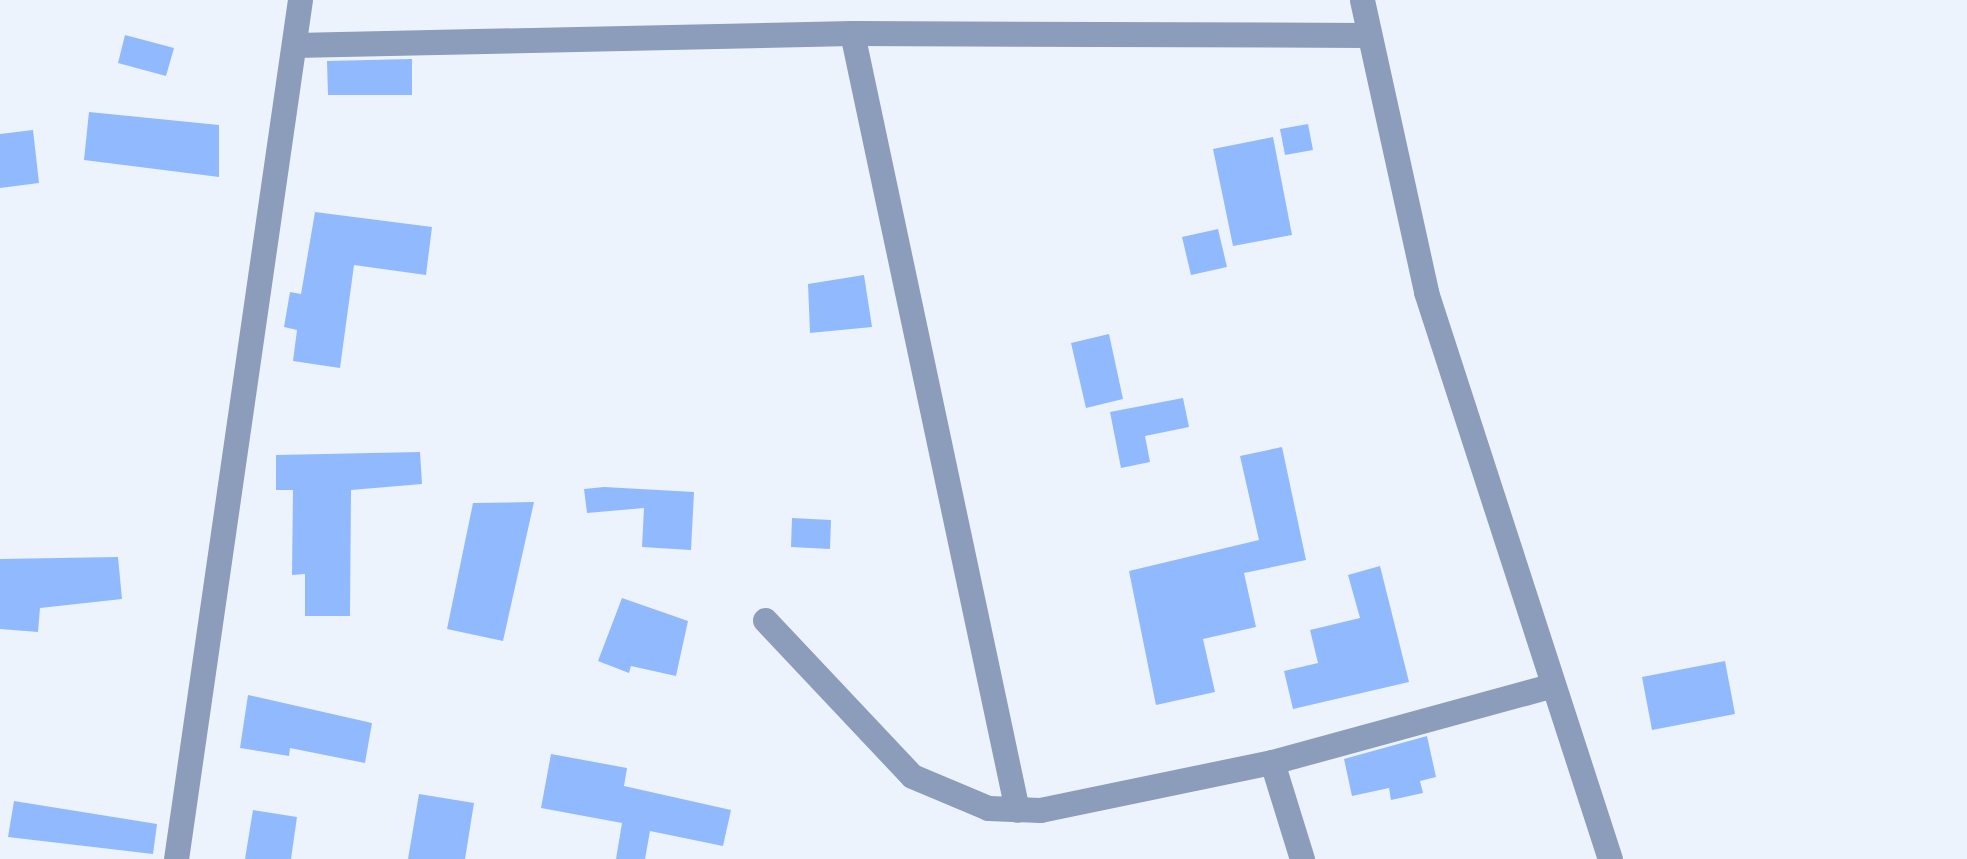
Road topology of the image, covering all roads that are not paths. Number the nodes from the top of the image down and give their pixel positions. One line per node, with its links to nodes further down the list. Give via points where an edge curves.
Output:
1 (300, 0): 5 (street)
2 (1362, 0): 4 (street)
3 (852, 33): 4 (street); 5 (street); 9 (street)
4 (1369, 36): 7 (street, via 1426,292)
5 (294, 45): 10 (street)
6 (765, 620): 9 (street, via 912,776 988,808)
7 (1553, 684): 8 (street); 12 (street)
8 (1272, 762): 9 (street); 11 (street)
9 (1017, 810)
10 (176, 859)
11 (1302, 859)
12 (1610, 859)

